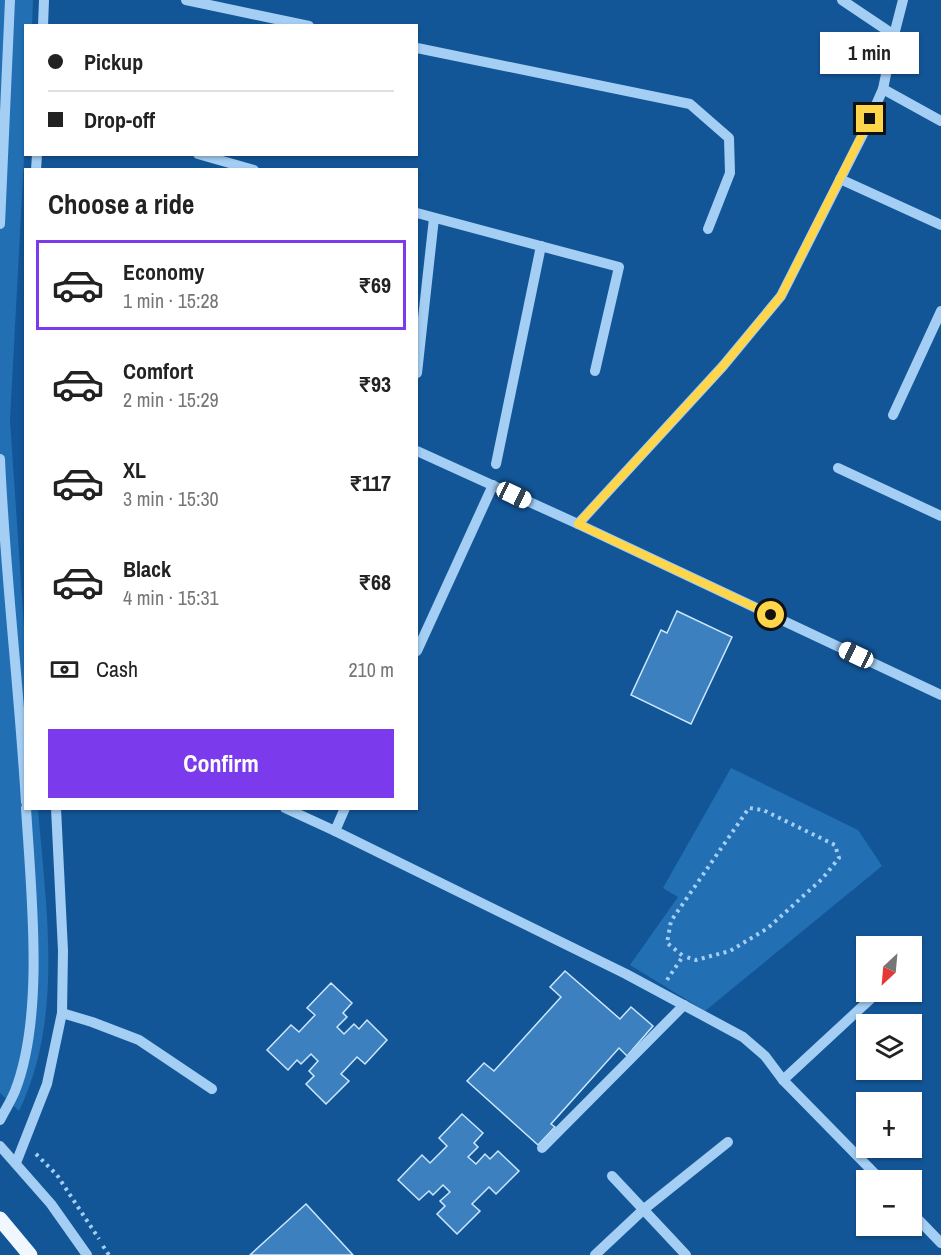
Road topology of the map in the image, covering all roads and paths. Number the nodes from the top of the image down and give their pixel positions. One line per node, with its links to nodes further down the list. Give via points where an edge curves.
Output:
1 (10, 0): 8 (street)
2 (44, 0): 6 (street)
3 (186, 0): 7 (street)
4 (842, 0): 9 (street)
5 (903, 0): 9 (street)
6 (43, 24)
7 (300, 24)
8 (4, 32): 18 (street)
9 (894, 35): 11 (street)
10 (418, 48): 20 (street, via 690,104 729,138 730,173)
11 (883, 89): 12 (street); 15 (street)
12 (941, 121)
13 (205, 156): 14 (street)
14 (247, 168)
15 (840, 179): 19 (street); 32 (street, via 781,296 723,366)
16 (418, 213): 17 (street)
17 (434, 218): 21 (street); 23 (street)
18 (0, 224)
19 (941, 225)
20 (708, 229)
21 (541, 246): 24 (street, via 619,267); 28 (street)
22 (941, 311): 25 (street)
23 (418, 364)
24 (595, 371)
25 (893, 415)
26 (418, 451): 30 (street)
27 (0, 459): 35 (street, via 10,624)
28 (496, 464)
29 (838, 468): 31 (street)
30 (492, 485): 32 (street); 33 (street)
31 (941, 516)
32 (578, 524): 34 (street)
33 (418, 649)
34 (941, 695)
35 (23, 711): 36 (street)
36 (24, 741)
37 (26, 810): 49 (street, via 33,961 30,1023 15,1092)
38 (56, 810): 46 (street)
39 (289, 810): 41 (street)
40 (344, 810): 41 (street)
41 (335, 831): 45 (street)
42 (683, 956): 42 (path, via 667,943 671,921 749,808 763,810 835,845 839,858 822,879 768,928 730,951 696,960); 43 (path)
43 (664, 985)
44 (867, 1002): 47 (street)
45 (684, 1005): 47 (street, via 743,1037 765,1056); 52 (street)
46 (62, 1013): 48 (street, via 139,1040); 53 (street, via 47,1084)
47 (783, 1080): 54 (street)
48 (212, 1089)
49 (0, 1120)
50 (728, 1142): 56 (street)
51 (0, 1146): 53 (street)
52 (542, 1148)
53 (16, 1163): 61 (street)
54 (871, 1170)
55 (612, 1176): 56 (street)
56 (644, 1210): 62 (street); 63 (street)
57 (0, 1219): 60 (main road)
58 (922, 1223): 59 (street)
59 (941, 1243)
60 (30, 1255)
61 (87, 1255)
62 (595, 1255)
63 (687, 1255)

